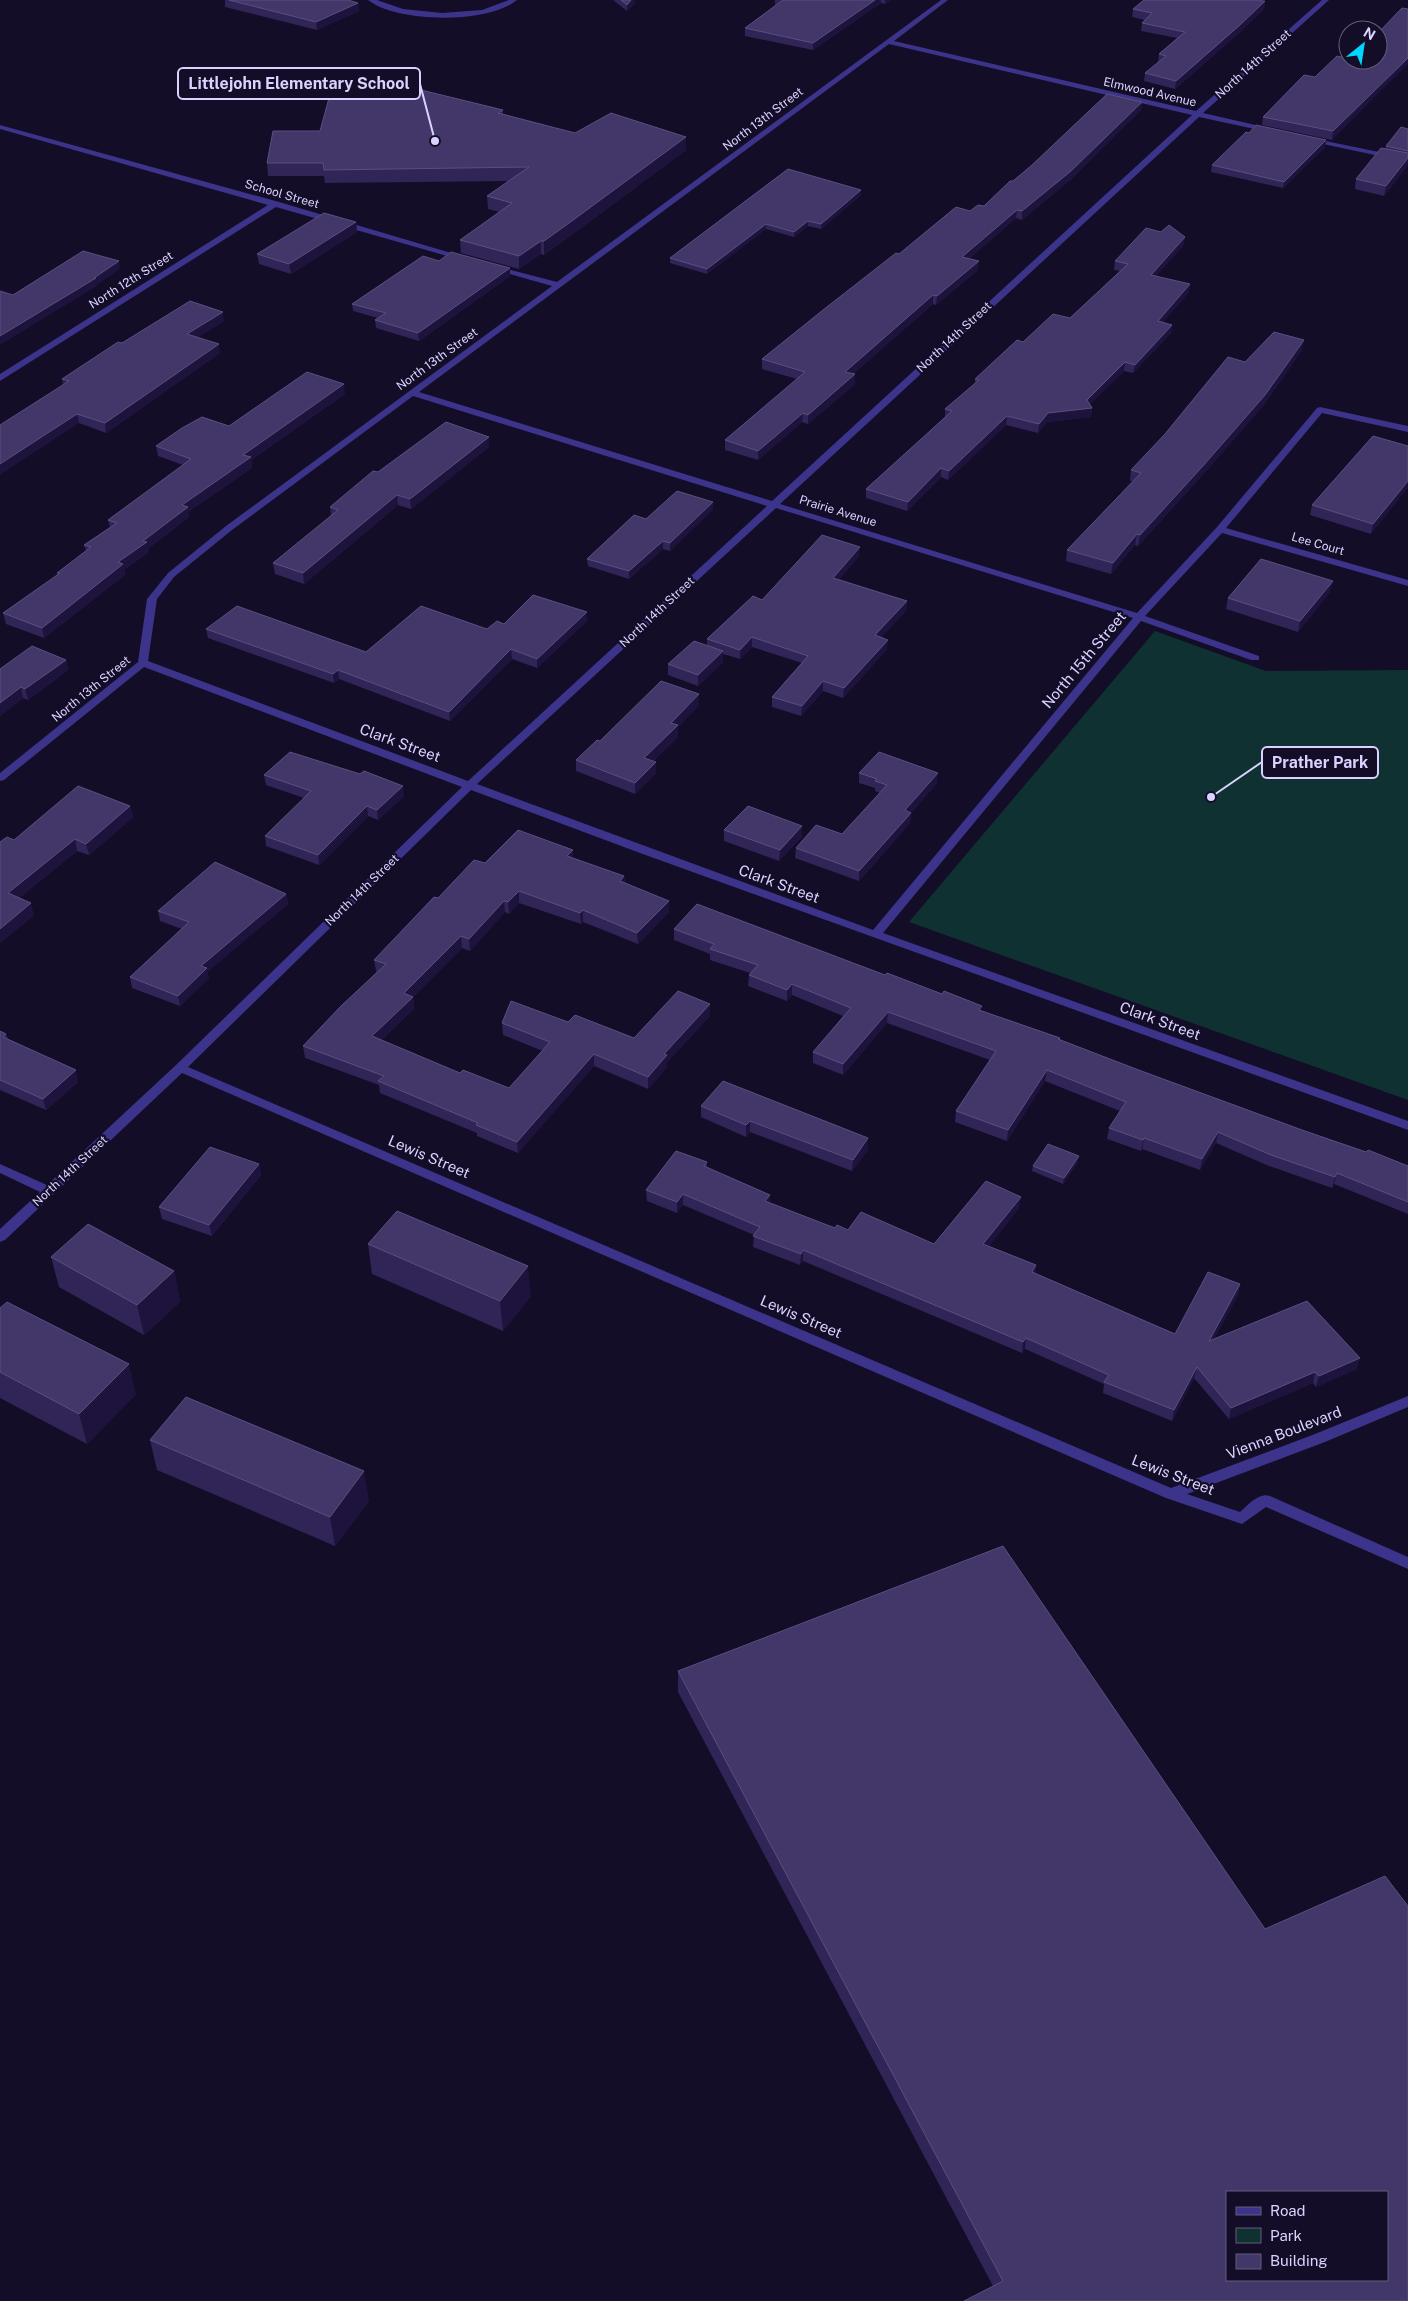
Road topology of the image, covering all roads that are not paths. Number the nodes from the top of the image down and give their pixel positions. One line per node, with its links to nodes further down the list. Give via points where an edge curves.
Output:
1 (371, 0): 2 (street, via 396,11 440,16 484,11)
2 (514, 0)
3 (945, 0): 5 (street, North 13th Street)
4 (1326, 0): 6 (street, North 14th Street)
5 (888, 42): 6 (street, Elmwood Avenue); 14 (street, North 13th Street)
6 (1196, 114): 8 (street, Elmwood Avenue); 18 (street, North 14th Street)
7 (0, 127): 11 (street, School Street)
8 (1282, 134)
9 (1302, 138): 10 (street)
10 (1408, 160)
11 (276, 204): 12 (street, School Street); 15 (street, North 12th Street)
12 (474, 261)
13 (484, 264): 14 (street)
14 (559, 286): 16 (street, North 13th Street)
15 (0, 378)
16 (412, 394): 18 (street, Prairie Avenue); 23 (street, North 13th Street, via 229,528 171,575 152,599)
17 (1408, 429): 19 (street, North 15th Street, via 1320,410)
18 (773, 504): 21 (street, Prairie Avenue); 25 (street, North 14th Street)
19 (1220, 528): 20 (street, Lee Court); 21 (street, North 15th Street)
20 (1408, 582)
21 (1139, 617): 22 (street, Prairie Avenue); 26 (street, North 15th Street)
22 (1256, 658)
23 (143, 663): 24 (street, North 13th Street); 25 (street, Clark Street)
24 (0, 778)
25 (470, 784): 26 (street, Clark Street, via 644,851); 27 (street, North 14th Street)
26 (876, 934): 28 (street, Clark Street)
27 (180, 1068): 30 (street, North 14th Street); 33 (street, Lewis Street)
28 (1408, 1126)
29 (0, 1168): 30 (street)
30 (48, 1191): 31 (street, North 14th Street)
31 (0, 1237)
32 (1408, 1401): 33 (street, Vienna Boulevard)
33 (1171, 1494): 34 (street, Lewis Street, via 1242,1518 1265,1500)
34 (1408, 1563)

